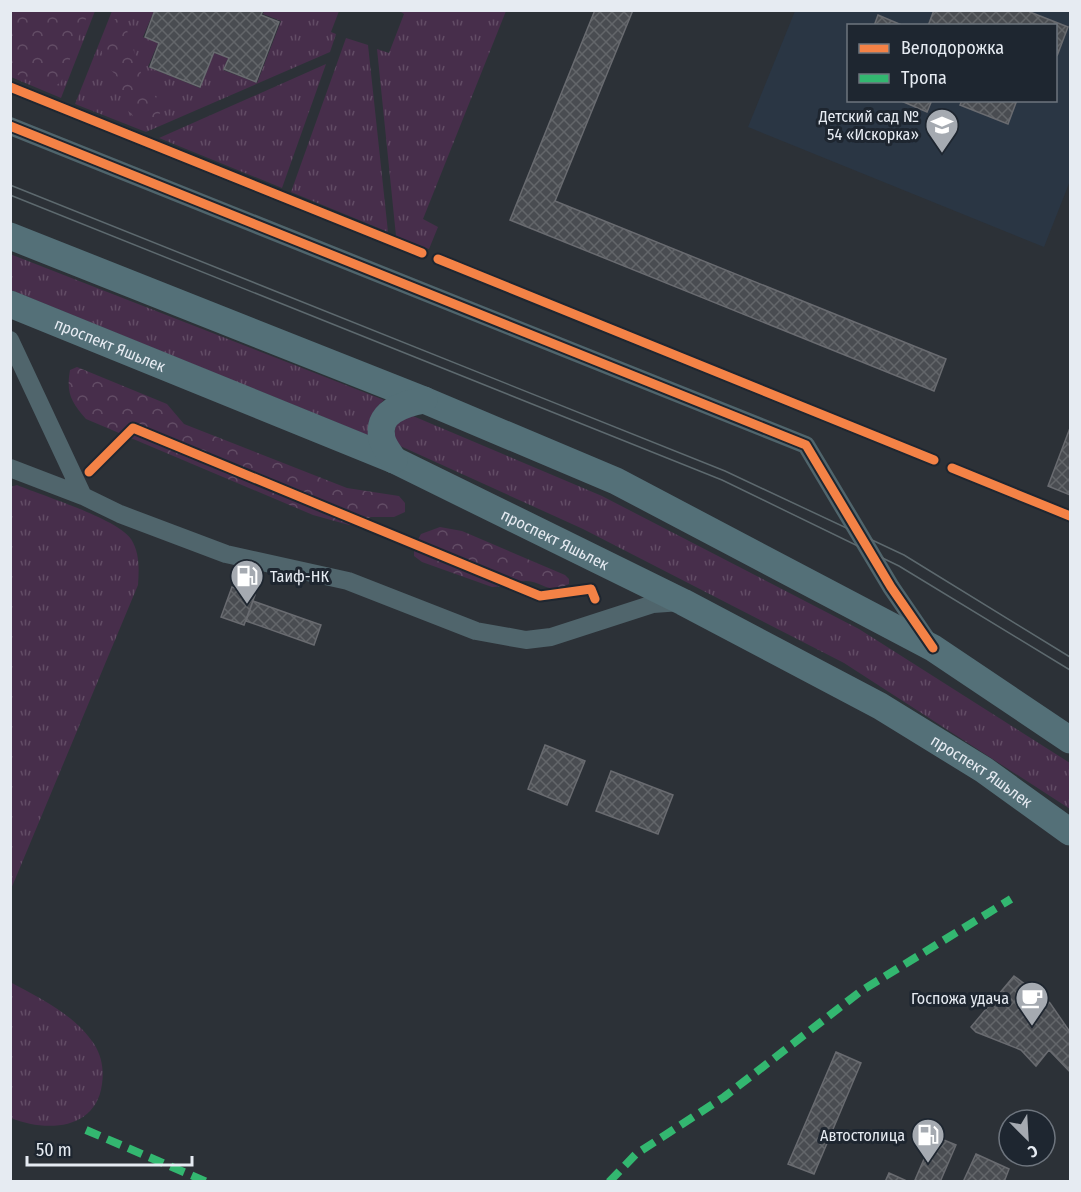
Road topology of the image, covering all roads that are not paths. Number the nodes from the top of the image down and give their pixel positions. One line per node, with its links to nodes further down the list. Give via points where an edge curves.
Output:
1 (10, 126): 10 (street, via 806,445 891,587)
2 (10, 236): 5 (main road)
3 (10, 304): 6 (main road, проспект Яшьлек)
4 (10, 339): 8 (street)
5 (424, 400): 6 (main road, via 404,404 387,414 381,429 382,441); 10 (main road, via 616,482)
6 (394, 460): 9 (main road, проспект Яшьлек)
7 (10, 468): 8 (street)
8 (82, 496): 9 (street, via 226,554 348,581 476,631 526,640 551,637 653,604)
9 (683, 602): 12 (main road, проспект Яшьлек, via 880,706 984,770)
10 (933, 648): 11 (main road)
11 (1071, 740)
12 (1069, 830)

